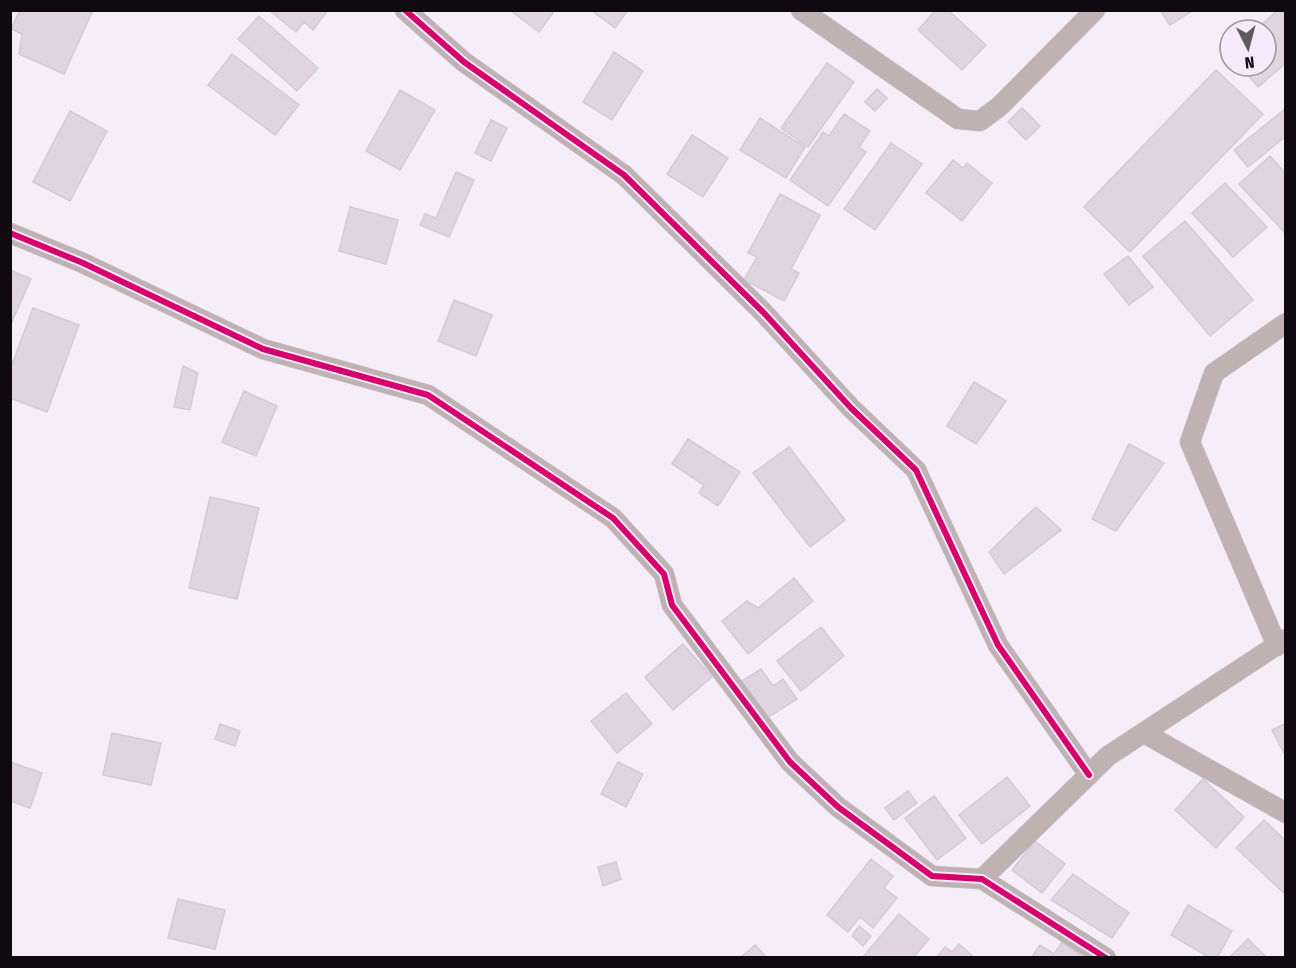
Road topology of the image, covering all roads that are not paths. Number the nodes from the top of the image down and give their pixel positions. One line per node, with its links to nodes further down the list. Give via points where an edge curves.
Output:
1 (405, 10): 8 (street, via 464,62 624,175 916,470 998,645)
2 (801, 10): 3 (street, via 958,119 980,121 1000,106)
3 (1095, 10)
4 (10, 233): 10 (street, via 83,263 263,349 429,394 613,518 664,574 672,605 790,762 838,807 932,876)
5 (1286, 323): 6 (street, via 1214,373 1190,442)
6 (1281, 643): 7 (street)
7 (1144, 733): 8 (street, via 1108,756); 9 (street)
8 (1089, 775): 10 (street)
9 (1286, 813)
10 (982, 879): 11 (street)
11 (1106, 957)

